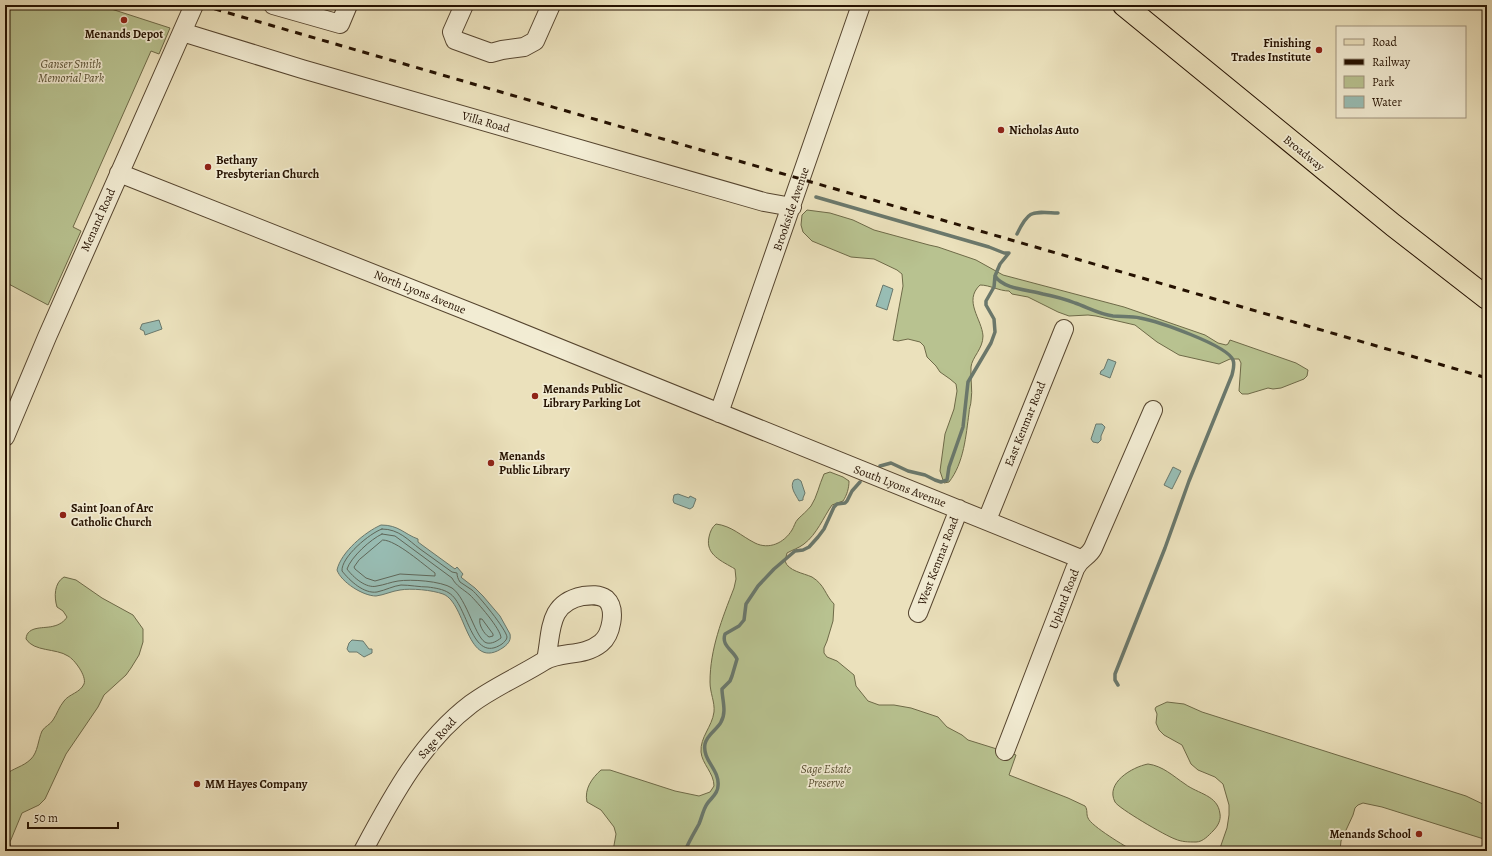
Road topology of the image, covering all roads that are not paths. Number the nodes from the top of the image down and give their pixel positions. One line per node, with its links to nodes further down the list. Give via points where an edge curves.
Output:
1 (194, 5): 8 (street, Menand Road)
2 (273, 5): 3 (street, via 340,24)
3 (348, 5)
4 (464, 5): 5 (street, via 452,32 455,40 491,53 524,47 535,41)
5 (551, 5)
6 (862, 5): 10 (street, Brookside Avenue)
7 (1124, 5): 11 (main road, Broadway, via 1393,225)
8 (182, 32): 9 (street, Menand Road); 10 (street, Villa Road, via 756,200)
9 (119, 173): 14 (street, North Lyons Avenue); 15 (street, Menand Road)
10 (792, 208): 14 (street, Brookside Avenue)
11 (1487, 298)
12 (1064, 329): 17 (street, East Kenmar Road)
13 (1153, 410): 18 (street, Upland Road, via 1093,548)
14 (719, 412): 16 (street, South Lyons Avenue)
15 (5, 437)
16 (959, 509): 17 (street, South Lyons Avenue); 19 (street, West Kenmar Road)
17 (987, 520): 18 (street, South Lyons Avenue)
18 (1081, 559): 21 (street, Upland Road)
19 (918, 613)
20 (546, 660): 22 (street, Sage Road, via 471,704 442,730 398,788)
21 (1005, 751)
22 (363, 851)

